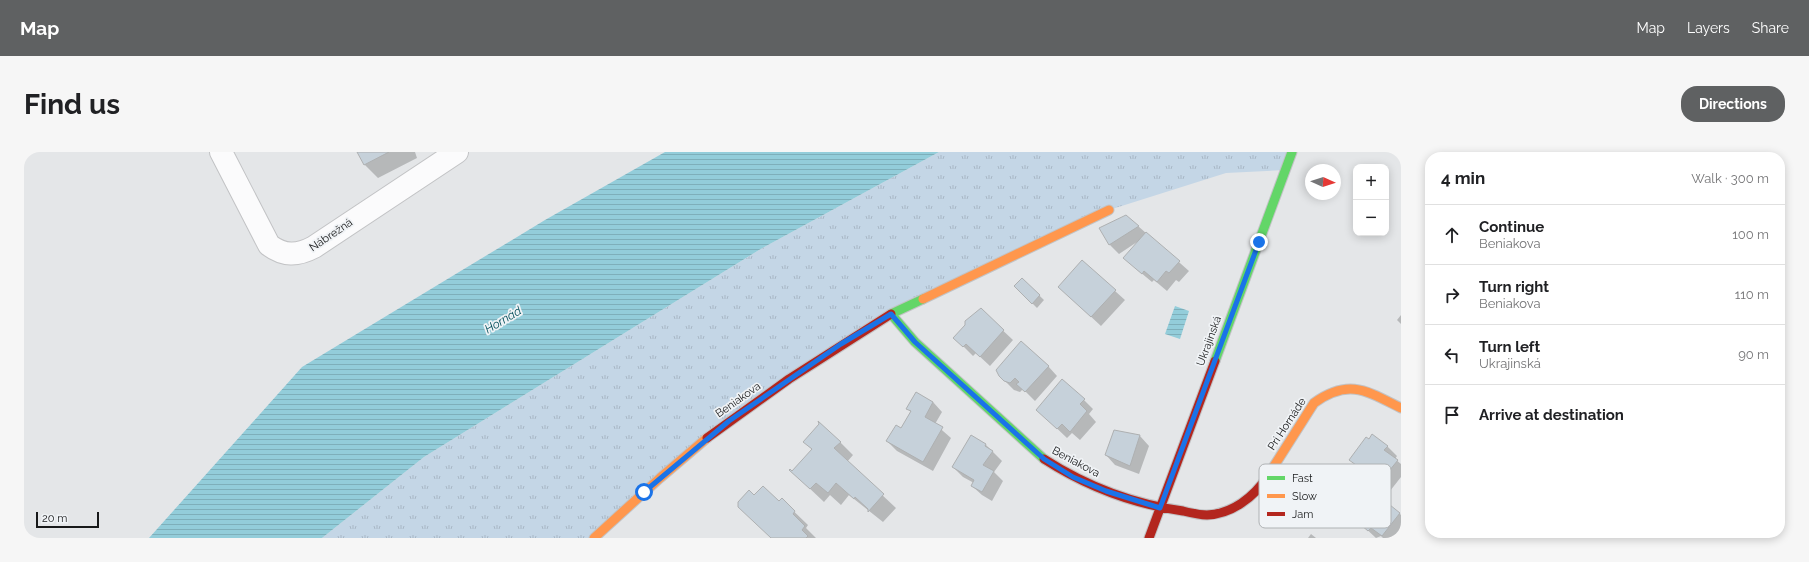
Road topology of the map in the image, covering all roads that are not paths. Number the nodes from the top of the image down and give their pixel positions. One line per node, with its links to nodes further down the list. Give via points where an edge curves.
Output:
1 (220, 152): 2 (street, Nábrežná, via 268,245 277,252 290,255 303,253 314,247)
2 (457, 152)
3 (1292, 152): 9 (street, Ukrajinská)
4 (1109, 210): 5 (street, Beniakova)
5 (891, 314): 9 (street, Beniakova, via 915,342 1044,459 1073,477 1106,491); 10 (street, Beniakova, via 841,344 729,421 644,492)
6 (1401, 408): 7 (street, Pri Hornáde, via 1364,390 1342,389 1331,392 1314,403)
7 (1275, 464)
8 (1259, 486): 9 (street, Pri Hornáde, via 1239,506 1219,513 1207,515)
9 (1160, 508): 11 (street, Ukrajinská)
10 (594, 538)
11 (1150, 538)

